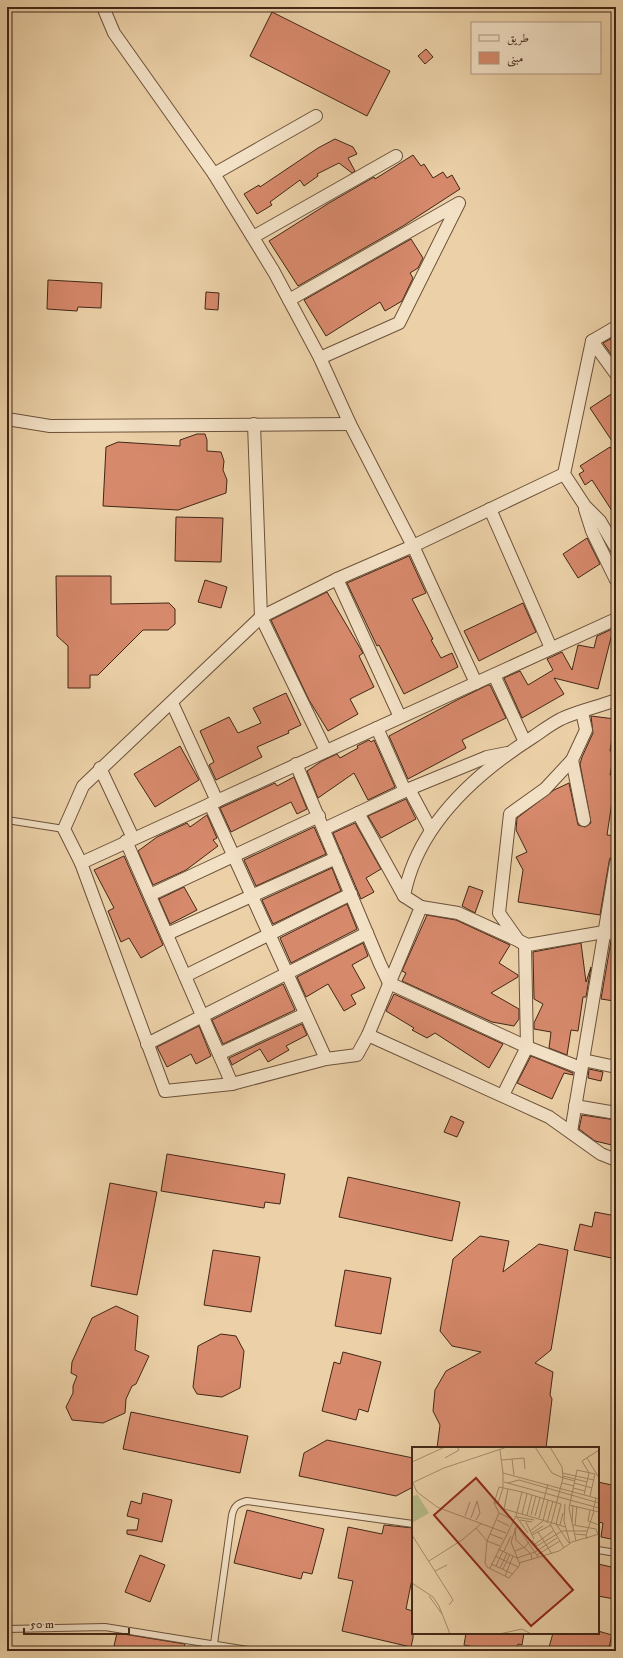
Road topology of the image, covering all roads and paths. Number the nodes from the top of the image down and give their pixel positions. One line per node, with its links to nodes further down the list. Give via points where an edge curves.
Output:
1 (103, 7): 4 (street, via 114,33)
2 (316, 116): 4 (street)
3 (396, 156): 5 (street)
4 (214, 174): 5 (street)
5 (253, 237): 6 (street)
6 (289, 300): 9 (street); 9 (street, via 459,203 399,323)
7 (616, 327): 8 (street)
8 (592, 342): 10 (street); 14 (street)
9 (320, 358): 13 (street)
10 (616, 374)
11 (7, 419): 12 (street, via 50,426)
12 (254, 424): 13 (street); 21 (street)
13 (350, 424): 17 (street)
14 (564, 474): 15 (street); 16 (street)
15 (584, 506): 18 (street, via 600,521); 20 (street, via 592,531)
16 (490, 509): 17 (street); 23 (street)
17 (413, 546): 19 (street); 25 (street)
18 (616, 548)
19 (337, 579): 21 (street); 29 (street)
20 (616, 580)
21 (261, 617): 27 (street); 32 (street)
22 (616, 619): 23 (street)
23 (551, 648): 24 (street)
24 (494, 675): 25 (street); 31 (street)
25 (476, 683): 29 (street)
26 (616, 700): 28 (street)
27 (172, 703): 36 (street); 38 (street)
28 (582, 712): 31 (street, via 561,719); 34 (street, via 586,730)
29 (400, 717): 30 (street)
30 (377, 728): 32 (street); 37 (street)
31 (525, 742): 33 (street)
32 (326, 751): 35 (street)
33 (509, 752): 37 (street, via 487,757); 45 (street, via 452,802)
34 (572, 760): 42 (street); 60 (street, via 545,789 510,814 499,913)
35 (296, 764): 38 (street); 40 (street)
36 (100, 768): 43 (street, via 83,786); 46 (street)
37 (407, 790): 39 (street); 45 (street)
38 (214, 802): 46 (street); 47 (street)
39 (358, 813): 44 (street); 54 (street)
40 (319, 816): 44 (street); 47 (street)
41 (7, 820): 43 (lane)
42 (584, 820)
43 (64, 829): 49 (street)
44 (324, 829): 48 (street)
45 (431, 830): 54 (street, via 416,855)
46 (129, 839): 49 (street); 52 (street)
47 (234, 856): 52 (street); 53 (street)
48 (336, 858): 51 (street); 53 (street)
49 (81, 863): 67 (street)
50 (616, 863): 57 (street)
51 (351, 894): 56 (street); 59 (street)
52 (150, 895): 58 (street)
53 (252, 896): 58 (street); 59 (street)
54 (404, 896): 55 (street)
55 (421, 907): 60 (street, via 458,913); 63 (street)
56 (367, 933): 61 (street); 63 (street)
57 (610, 933): 60 (street, via 528,945); 71 (street)
58 (167, 934): 62 (street)
59 (269, 935): 61 (street); 62 (street)
60 (518, 940): 68 (street, via 526,945)
61 (287, 974): 64 (street); 65 (street)
62 (185, 976): 65 (street)
63 (389, 983): 66 (street); 68 (street)
64 (305, 1014): 69 (street); 70 (street)
65 (202, 1016): 67 (street); 69 (street)
66 (368, 1035): 70 (street, via 357,1055); 74 (street)
67 (147, 1044): 73 (street, via 165,1091)
68 (527, 1047): 71 (street); 74 (street)
69 (219, 1054): 73 (street)
70 (326, 1059): 73 (street)
71 (582, 1064): 72 (street); 75 (street)
72 (616, 1066)
73 (232, 1084)
74 (502, 1095): 77 (street, via 549,1117)
75 (575, 1106): 76 (street); 77 (street)
76 (616, 1112)
77 (571, 1132): 78 (street, via 601,1154)
78 (616, 1160)
79 (412, 1524): 83 (lane, via 247,1501 240,1503 234,1508 232,1515)
80 (599, 1550): 81 (lane)
81 (616, 1553)
82 (7, 1628): 83 (lane, via 104,1627)
83 (213, 1648): 84 (lane)
84 (254, 1651)

